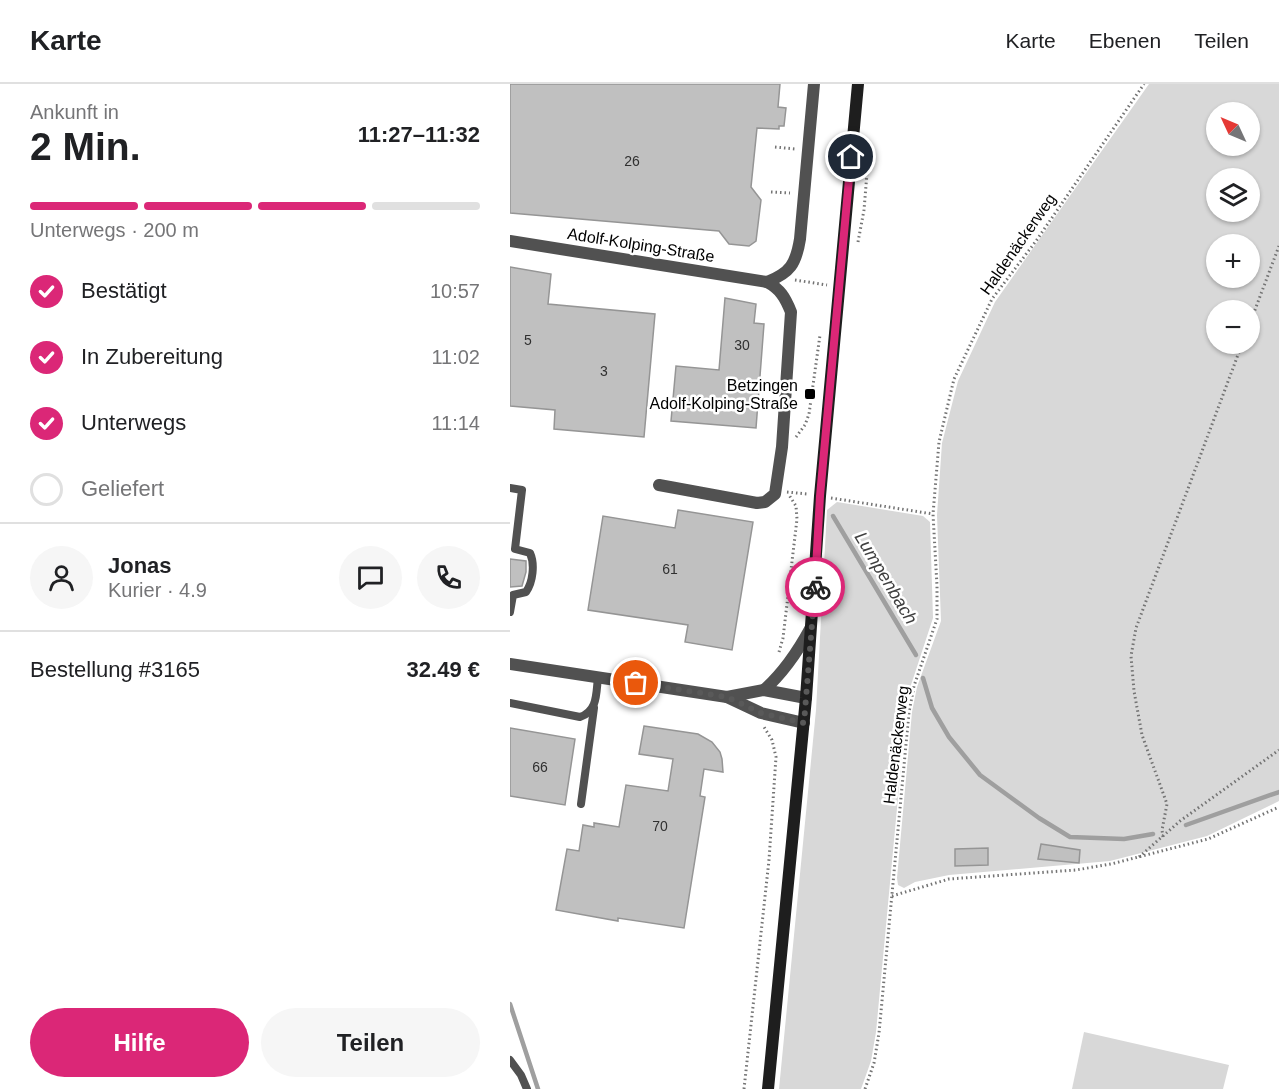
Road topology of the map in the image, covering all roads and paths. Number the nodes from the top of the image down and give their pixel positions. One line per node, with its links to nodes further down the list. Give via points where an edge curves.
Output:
1 (814, 84): 5 (street)
2 (858, 84): 19 (main road)
3 (1144, 84): 20 (path, Haldenäckerweg, via 992,299 954,379 939,442)
4 (775, 147): 5 (path)
5 (808, 150): 7 (street)
6 (771, 192): 7 (path)
7 (805, 195): 10 (street, via 797,256)
8 (510, 241): 11 (street, Adolf-Kolping-Straße)
9 (1279, 246): 13 (path)
10 (780, 277): 11 (street); 12 (path, via 828,285)
11 (766, 282): 16 (street, via 778,288 791,312)
12 (827, 293)
13 (1258, 300)
14 (822, 327): 16 (path, via 810,414 791,444)
15 (1238, 354): 36 (path, via 1136,628 1131,656 1142,735 1167,804)
16 (782, 447): 17 (street, via 776,490 765,502)
17 (659, 485)
18 (510, 488): 21 (lane, via 522,490 515,549 530,553 533,560 530,586 526,592 513,595)
19 (820, 496): 20 (path); 22 (main road); 23 (path, via 785,492 796,506 797,519 783,638)
20 (933, 514): 38 (path, Haldenäckerweg, via 936,619 909,712)
21 (510, 612)
22 (810, 629): 26 (street, via 780,676); 28 (main road)
23 (776, 659)
24 (510, 664): 25 (street)
25 (598, 677): 27 (street); 30 (lane)
26 (764, 690): 27 (street); 28 (street)
27 (727, 697): 31 (street)
28 (806, 698): 32 (main road)
29 (510, 703): 30 (lane, via 580,717)
30 (595, 704): 34 (lane)
31 (761, 713): 32 (street); 41 (path, via 776,757)
32 (804, 723): 42 (main road)
33 (1279, 750): 36 (path)
34 (581, 804)
35 (1279, 807): 37 (path, via 1208,839)
36 (1163, 837): 37 (path)
37 (1138, 858): 38 (path, via 1076,870 949,879)
38 (891, 896): 43 (path, Haldenäckerweg, via 877,1048)
39 (510, 1060): 40 (lane)
40 (527, 1089)
41 (744, 1089)
42 (768, 1089)
43 (865, 1089)

